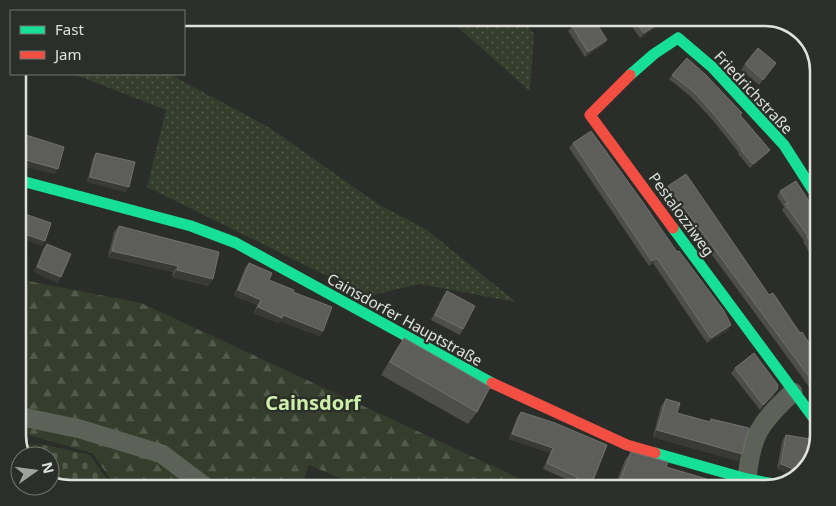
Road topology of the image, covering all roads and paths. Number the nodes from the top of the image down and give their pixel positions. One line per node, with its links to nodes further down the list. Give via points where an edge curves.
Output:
1 (678, 38): 3 (street, Friedrichstraße, via 712,67 784,145); 4 (street, Pestalozziweg, via 659,48 590,115)
2 (26, 182): 7 (street, Cainsdorfer Hauptstraße, via 191,226 236,243 498,386 627,445)
3 (810, 186)
4 (794, 392): 5 (street, Pestalozziweg); 7 (street, via 762,424 749,454)
5 (810, 413)
6 (26, 418): 8 (street, via 80,429 162,454)
7 (747, 479): 9 (street, Cainsdorfer Hauptstraße)
8 (196, 480)
9 (753, 480)

